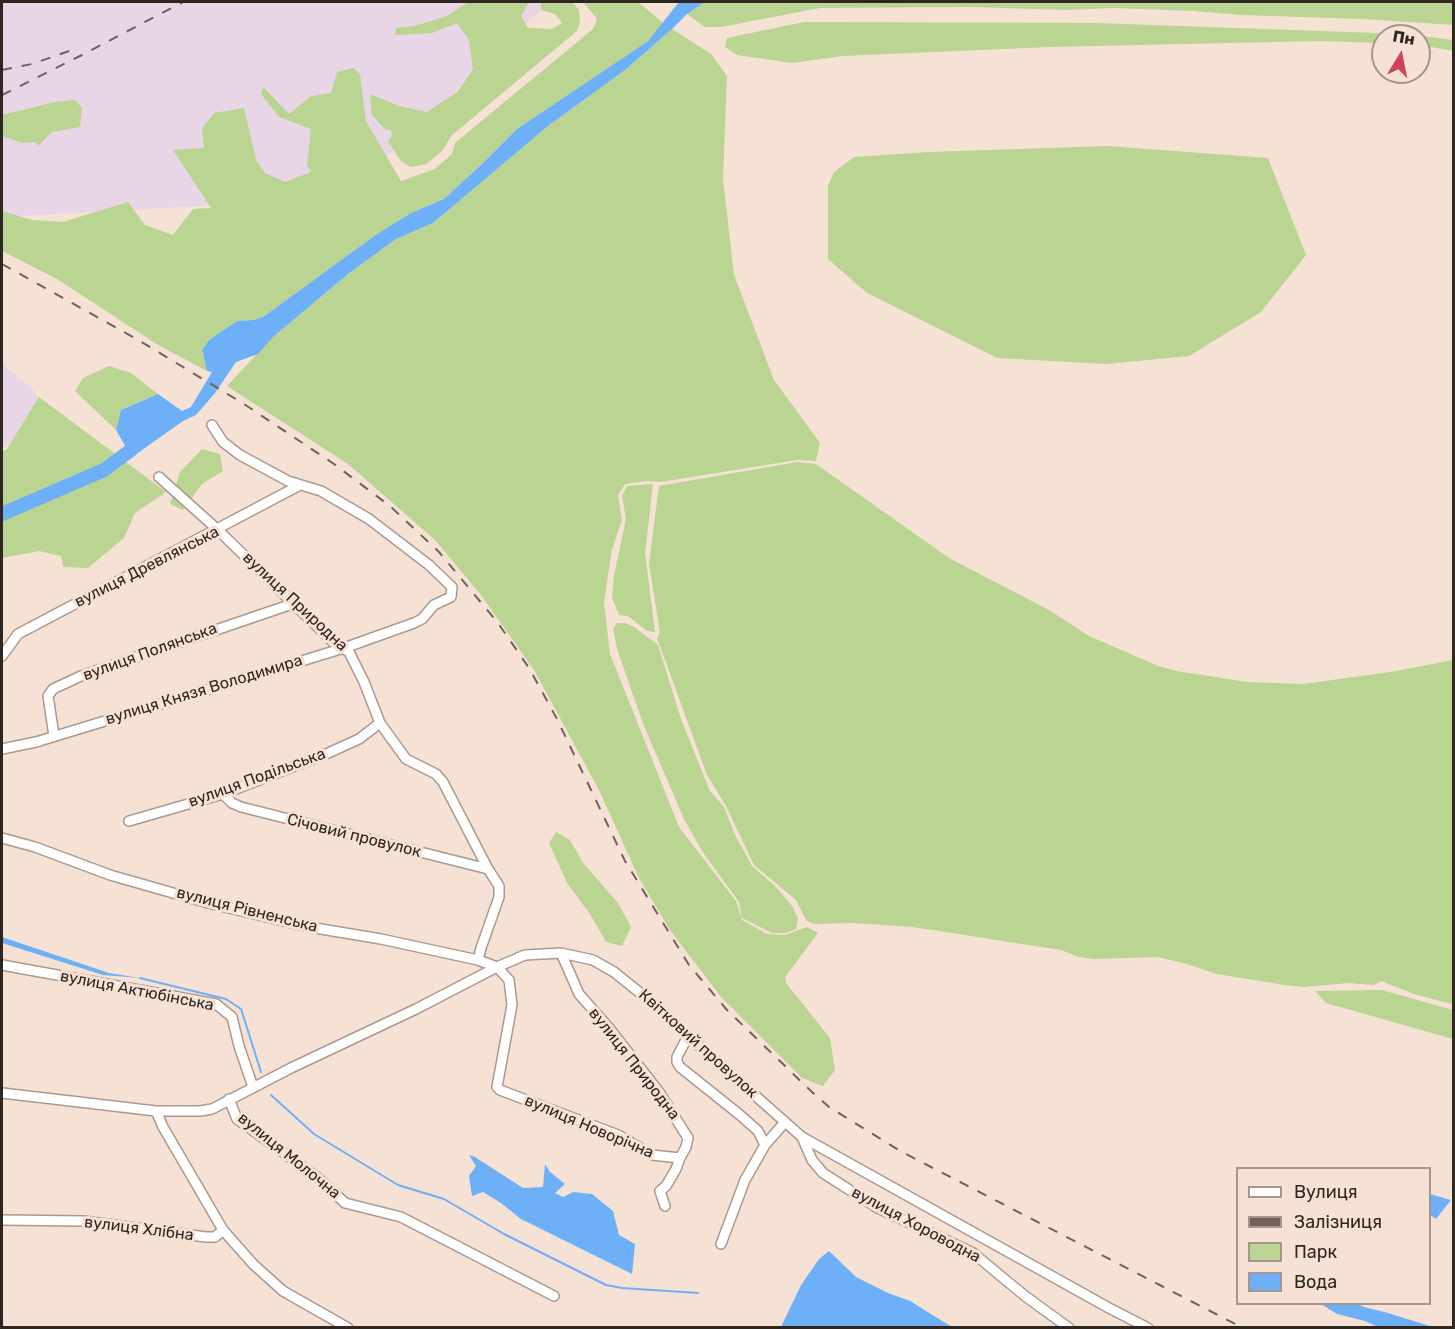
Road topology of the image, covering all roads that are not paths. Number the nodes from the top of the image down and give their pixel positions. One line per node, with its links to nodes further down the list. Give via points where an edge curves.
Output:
1 (212, 425): 3 (street, via 223,442 240,455)
2 (159, 477): 4 (street, вулиця Природна)
3 (300, 485): 4 (street, вулиця Древлянська); 6 (street, вулиця Князя Володимира, via 321,491 369,519 452,587 451,597 434,605 422,619)
4 (218, 530): 5 (street, вулиця Природна); 7 (street, вулиця Древлянська, via 18,634)
5 (295, 603): 6 (street, вулиця Природна); 9 (street, вулиця Полянська, via 53,689 48,696)
6 (344, 648): 8 (street, вулиця Природна, via 364,682); 9 (street, вулиця Князя Володимира)
7 (2, 656)
8 (380, 723): 11 (street, вулиця Подільська, via 359,739 326,754); 14 (street, вулиця Природна, via 406,759 436,774 443,782)
9 (54, 736): 10 (street, вулиця Князя Володимира)
10 (2, 749)
11 (223, 794): 12 (street, вулиця Подільська); 14 (street, Січовий провулок, via 241,807)
12 (129, 821)
13 (2, 838): 16 (street, вулиця Рівненська, via 208,903)
14 (488, 869): 16 (street, вулиця Природна, via 499,886 499,897)
15 (561, 953): 18 (street, Квітковий провулок, via 525,955); 19 (street, Квітковий провулок, via 593,960 614,972); 27 (street, вулиця Природна, via 579,994 659,1092 684,1130 688,1138)
16 (478, 960): 18 (street, вулиця Рівненська)
17 (2, 965): 20 (street, вулиця Актюбінська, via 216,1004 232,1017)
18 (497, 967): 20 (street, Квітковий провулок); 27 (street, вулиця Новорічна, via 509,980 512,1005 497,1087 618,1135 652,1155)
19 (688, 1036): 24 (street, Квітковий провулок); 26 (street, via 677,1057 680,1067 758,1131)
20 (253, 1087): 22 (street, Квітковий провулок)
21 (2, 1093): 23 (street, вулиця Молочна)
22 (229, 1099): 23 (street, вулиця Молочна, via 200,1112); 32 (street, вулиця Молочна, via 237,1119 317,1177 345,1203 401,1217)
23 (156, 1111): 30 (street)
24 (785, 1122): 25 (street, Квітковий провулок); 26 (street)
25 (802, 1137): 34 (street, вулиця Хороводна, via 823,1173 876,1207 973,1252); 35 (street, Квітковий провулок)
26 (765, 1144): 31 (street, via 745,1179)
27 (680, 1158): 28 (street, вулиця Природна, via 672,1178 660,1191)
28 (665, 1206)
29 (2, 1220): 30 (street, вулиця Хлібна, via 83,1221 206,1237 215,1237)
30 (224, 1230): 33 (street, via 284,1291)
31 (721, 1244)
32 (554, 1296)
33 (348, 1328)
34 (1069, 1328)
35 (1148, 1328)

